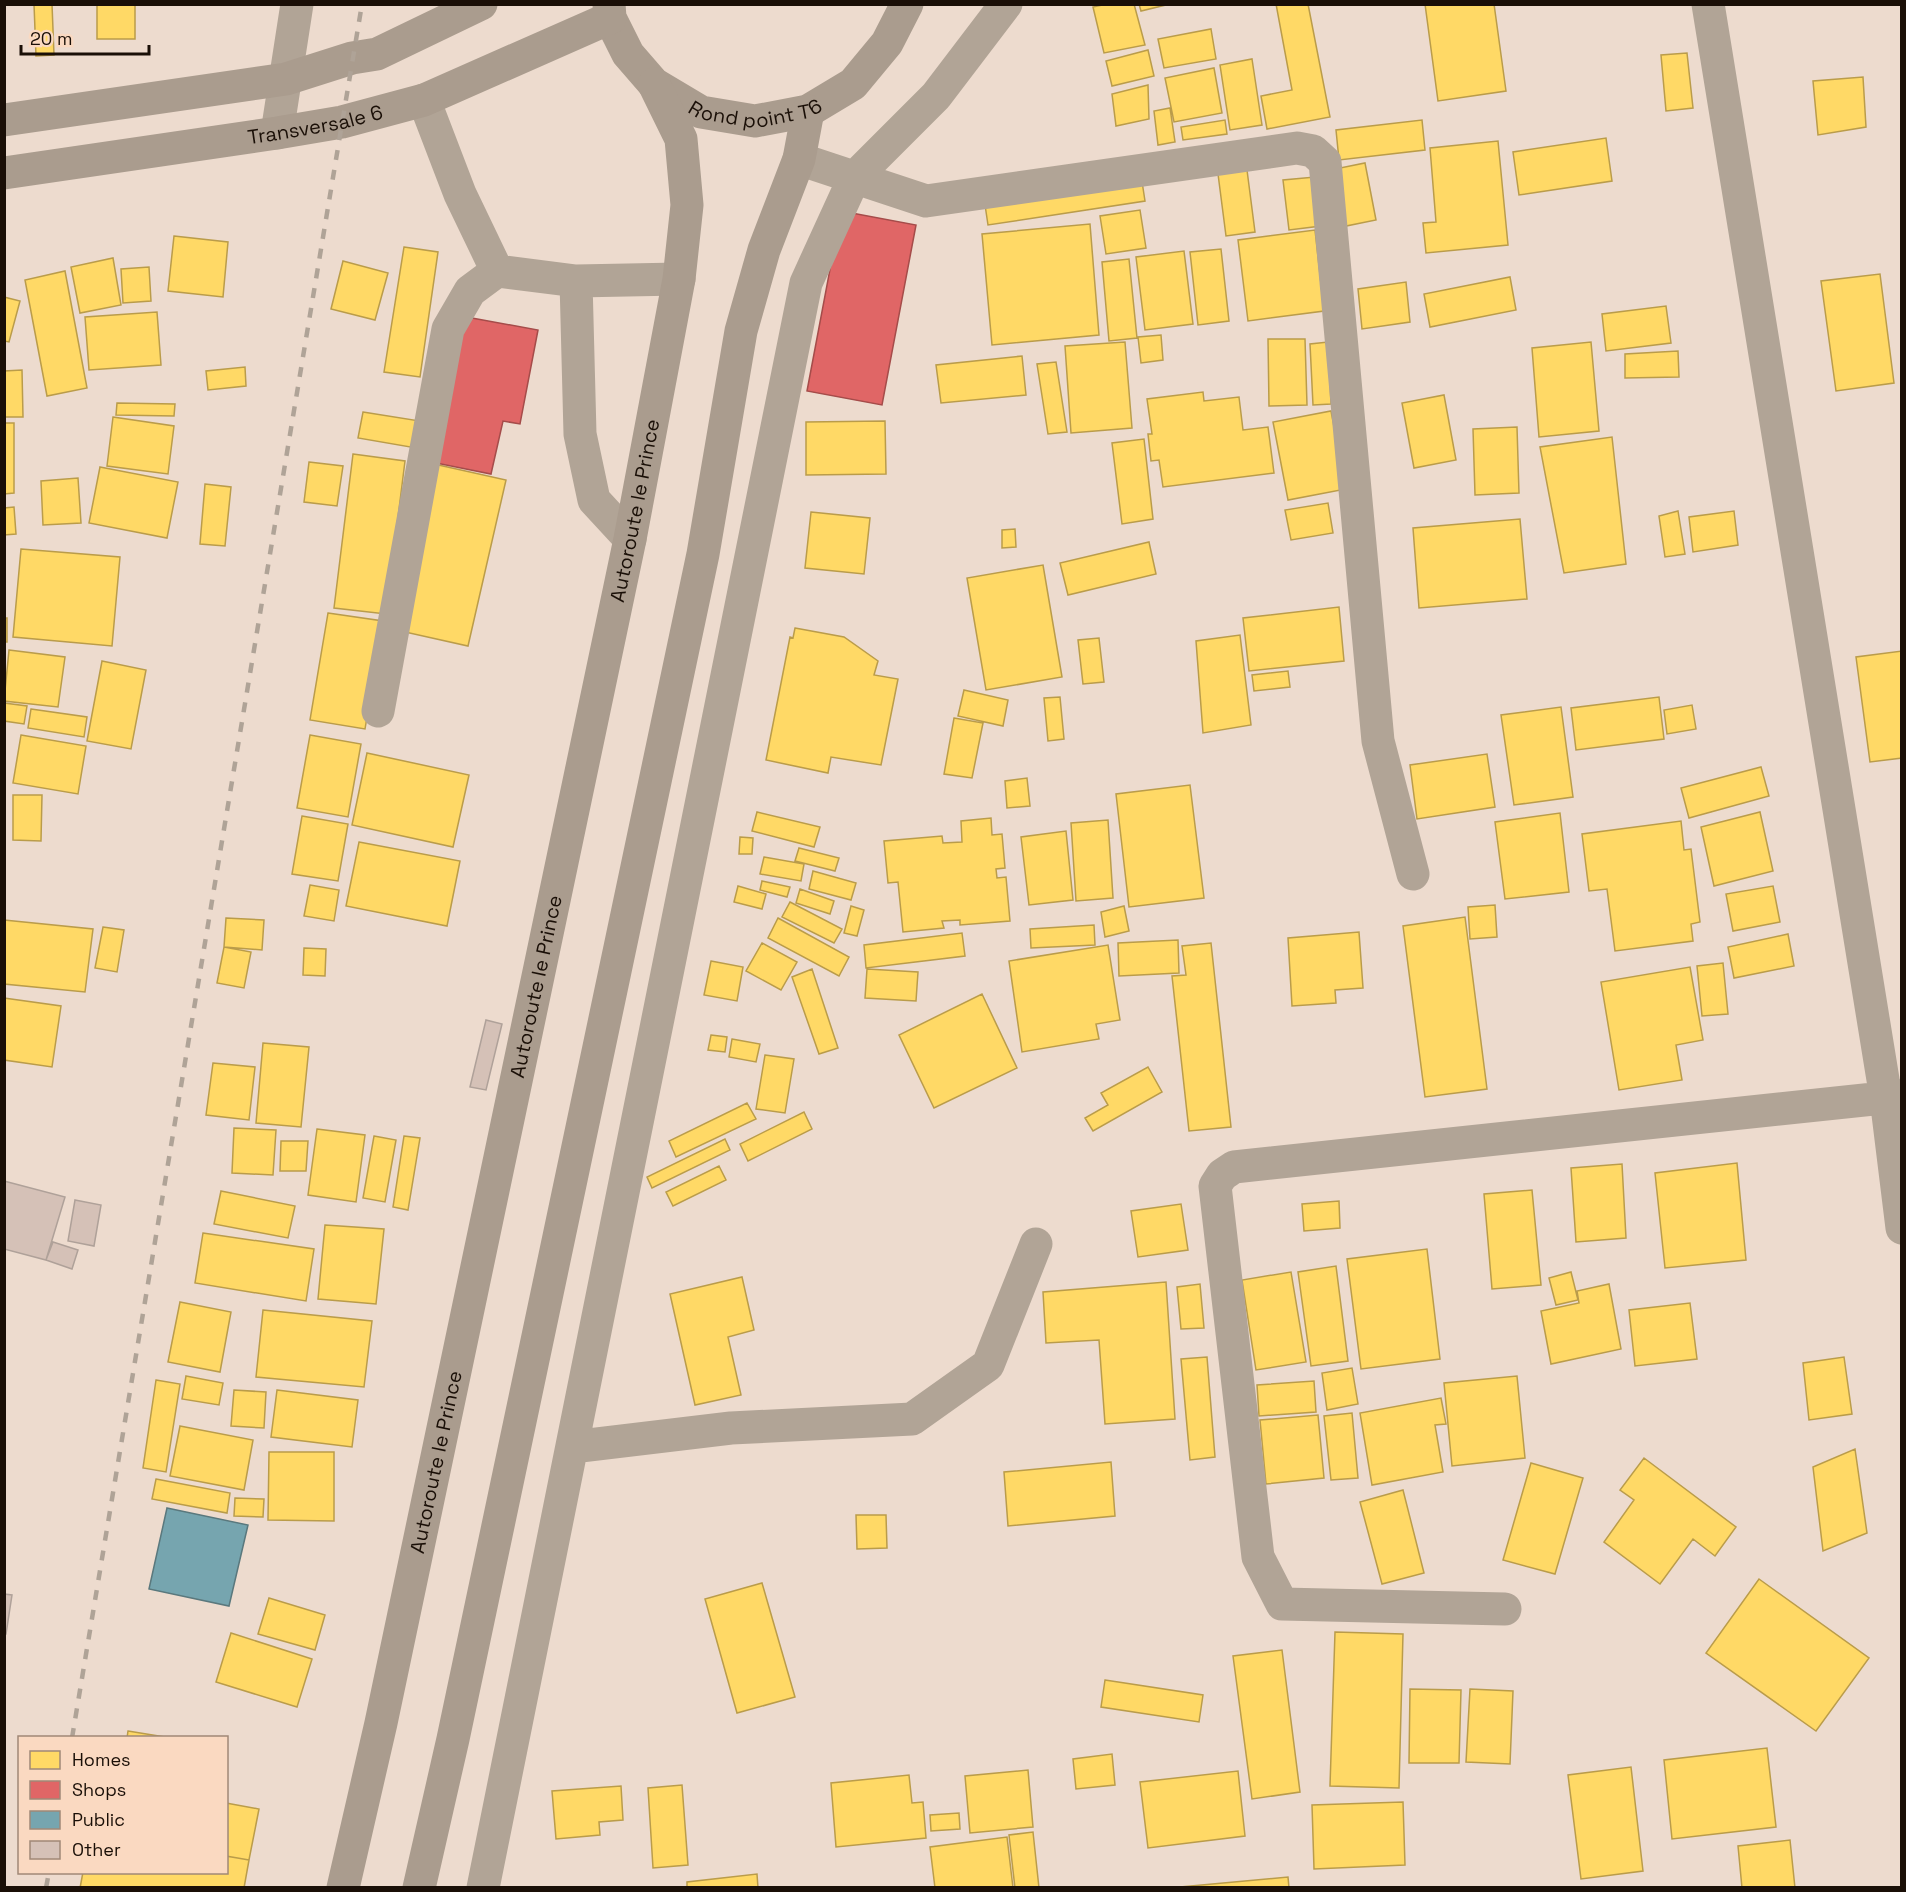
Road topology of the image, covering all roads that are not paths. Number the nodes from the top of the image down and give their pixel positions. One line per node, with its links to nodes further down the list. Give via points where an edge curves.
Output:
1 (297, 4): 7 (street)
2 (1006, 4): 15 (street, via 936,96)
3 (909, 5): 10 (main road, Rond point T6, via 887,43 853,84)
4 (1711, 5): 22 (street)
5 (473, 6): 7 (main road, via 377,54)
6 (609, 11): 8 (main road, Rond point T6, via 628,54); 9 (main road, Transversale 6)
7 (286, 79): 11 (main road); 12 (street)
8 (654, 84): 10 (main road, Rond point T6, via 701,112 755,121); 17 (main road, Autoroute le Prince, via 681,139 687,205)
9 (424, 100): 12 (main road, Transversale 6); 16 (street, via 460,194)
10 (808, 111): 13 (main road)
11 (4, 120)
12 (278, 134): 14 (main road, Transversale 6)
13 (799, 159): 15 (street); 28 (main road, via 764,249 741,331 703,554)
14 (4, 173)
15 (854, 178): 21 (street, via 926,201 1297,148 1313,151 1324,162 1378,741); 25 (street, via 806,283)
16 (497, 271): 18 (street); 20 (street, via 470,291 448,329)
17 (679, 279): 18 (street); 19 (main road, Autoroute le Prince)
18 (576, 281): 19 (street, via 584,456 594,500)
19 (630, 539): 27 (main road, Autoroute le Prince, via 381,1723)
20 (378, 711)
21 (1413, 874)
22 (1894, 1097): 23 (street); 26 (street, via 1234,1167 1222,1175 1215,1186 1258,1557 1282,1604)
23 (1902, 1228)
24 (1036, 1244): 25 (street, via 988,1365 912,1419 731,1428)
25 (572, 1447): 29 (street)
26 (1505, 1609)
27 (343, 1887)
28 (419, 1887)
29 (483, 1887)

